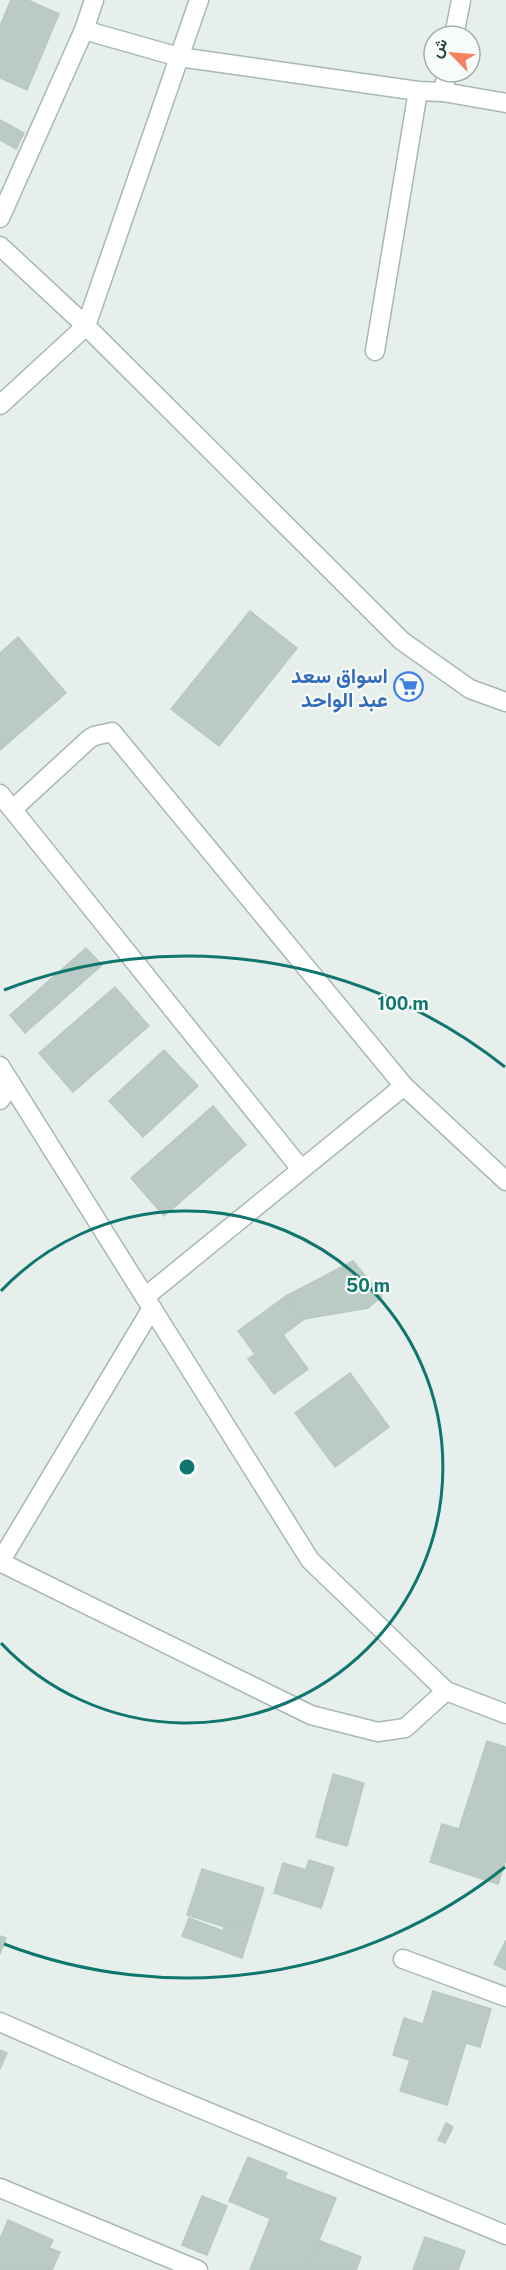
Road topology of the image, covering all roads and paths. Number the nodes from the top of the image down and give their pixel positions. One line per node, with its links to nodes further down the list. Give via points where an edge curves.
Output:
1 (94, 0): 5 (street)
2 (199, 0): 6 (street)
3 (462, 0): 4 (street)
4 (457, 24)
5 (84, 30): 6 (street); 11 (street)
6 (179, 57): 8 (street); 13 (street)
7 (445, 84): 9 (street)
8 (418, 91): 9 (street); 14 (street)
9 (443, 92): 10 (street)
10 (506, 103)
11 (0, 218)
12 (0, 246): 13 (street)
13 (86, 326): 15 (street); 16 (street, via 402,641 470,689)
14 (375, 351)
15 (0, 405)
16 (506, 702)
17 (0, 794): 18 (street)
18 (13, 809): 21 (street, via 88,740 112,732); 23 (street)
19 (0, 1066): 20 (street)
20 (11, 1083): 22 (street); 25 (street)
21 (404, 1086): 23 (street); 24 (street)
22 (0, 1100)
23 (302, 1169): 25 (street)
24 (506, 1181)
25 (148, 1302): 26 (street); 27 (street, via 310,1560)
26 (0, 1562): 27 (street, via 311,1715 378,1732 405,1728)
27 (446, 1691): 28 (street)
28 (506, 1714)
29 (403, 1959): 30 (street)
30 (506, 1997)
31 (0, 2022): 33 (street)
32 (0, 2188): 34 (street)
33 (506, 2235)
34 (198, 2270)

